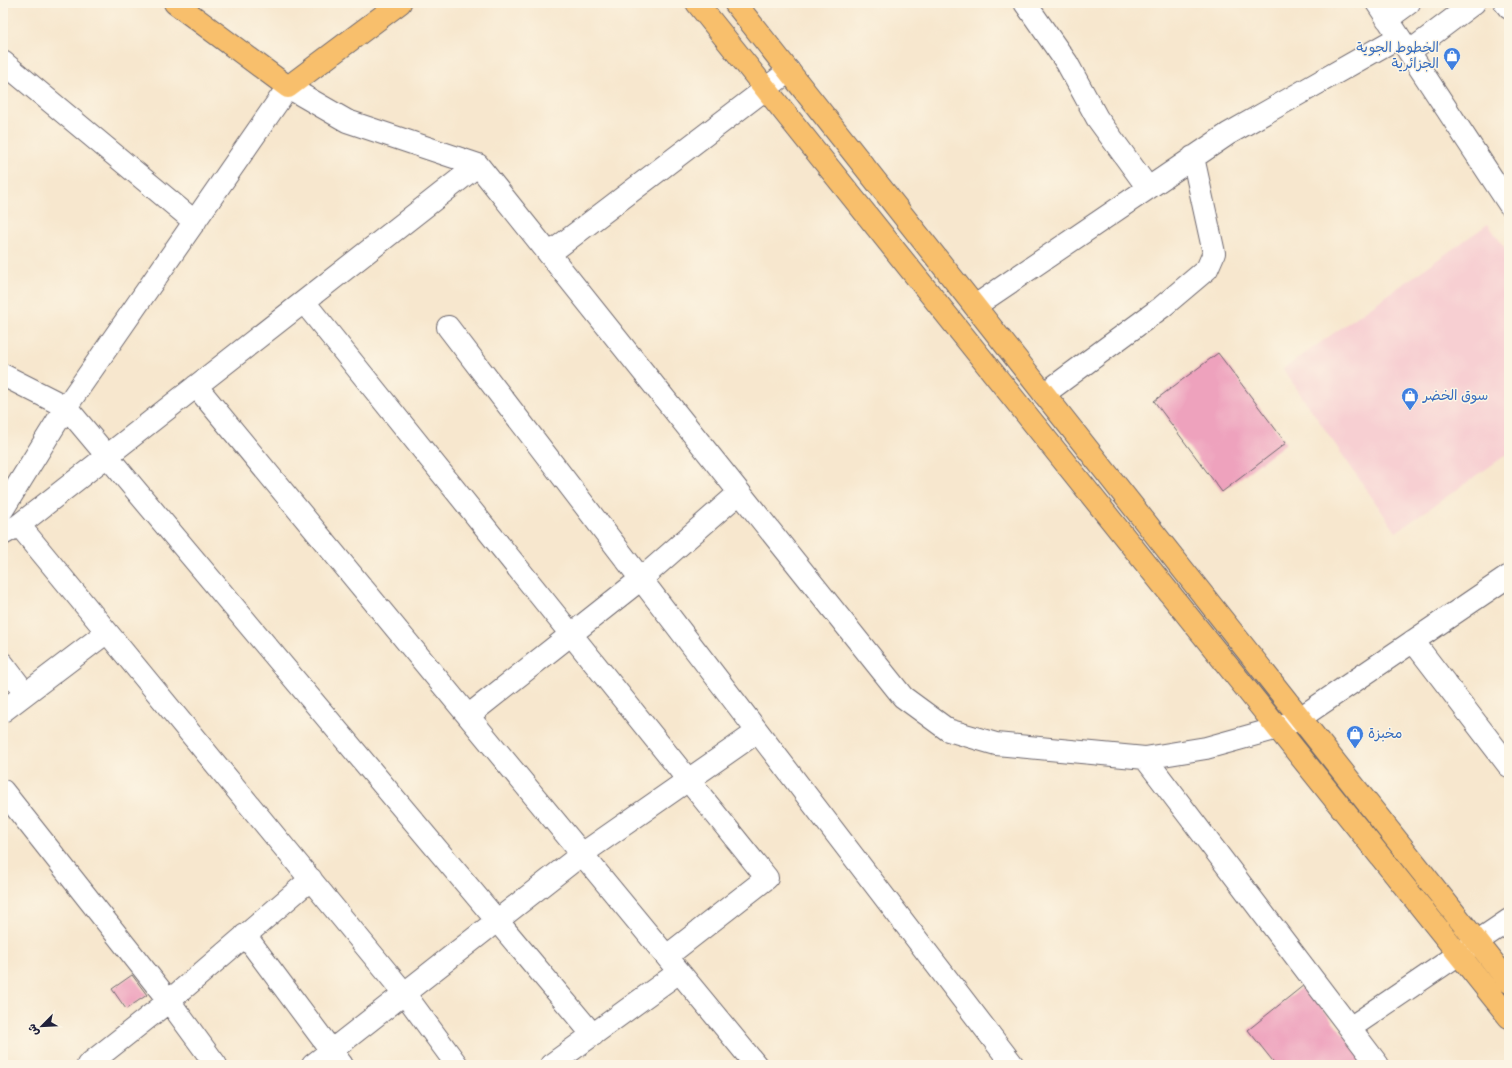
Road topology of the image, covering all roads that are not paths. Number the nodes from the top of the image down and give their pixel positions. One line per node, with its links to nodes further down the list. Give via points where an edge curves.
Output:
1 (175, 3): 13 (main road)
2 (400, 3): 13 (main road)
3 (697, 3): 14 (main road)
4 (735, 3): 12 (main road)
5 (1025, 3): 17 (street, via 1067,63 1097,118)
6 (1409, 3): 10 (street)
7 (1474, 3): 10 (street)
8 (1506, 3): 9 (street)
9 (1509, 8)
10 (1393, 28): 15 (street); 18 (street)
11 (3, 62): 19 (street)
12 (789, 71): 14 (street); 22 (main road)
13 (288, 87): 16 (street, via 347,121); 19 (street)
14 (766, 89): 20 (street); 42 (main road)
15 (1193, 157): 17 (street); 26 (street, via 1214,252 1207,269 1162,307)
16 (478, 165): 20 (street); 21 (street)
17 (1148, 188): 22 (street)
18 (1509, 204)
19 (194, 222): 27 (street)
20 (549, 254): 29 (street)
21 (304, 302): 25 (street); 35 (street)
22 (975, 306): 26 (main road)
23 (448, 327): 33 (street)
24 (3, 375): 27 (street)
25 (196, 386): 28 (street); 40 (street)
26 (1044, 394): 41 (main road)
27 (66, 407): 28 (street); 30 (street)
28 (108, 456): 31 (street); 50 (street)
29 (739, 493): 33 (street); 44 (street, via 903,697 948,730 996,744)
30 (3, 509)
31 (11, 529): 34 (street)
32 (1509, 576): 36 (street)
33 (641, 579): 35 (street); 43 (street)
34 (107, 632): 38 (street); 49 (street)
35 (571, 634): 40 (street); 46 (street)
36 (1412, 641): 41 (street); 45 (street)
37 (3, 664): 38 (street)
38 (25, 693): 39 (street)
39 (3, 711)
40 (468, 716): 48 (street)
41 (1300, 718): 42 (street); 53 (main road)
42 (1278, 728): 44 (street, via 1206,748); 54 (main road)
43 (757, 732): 46 (street); 69 (street)
44 (1145, 758): 60 (street)
45 (1509, 766)
46 (688, 780): 48 (street); 55 (street, via 767,878)
47 (3, 791): 58 (street)
48 (582, 854): 50 (street); 55 (street)
49 (311, 879): 52 (street); 57 (street)
50 (497, 920): 57 (street); 61 (street)
51 (1509, 920): 53 (street)
52 (245, 935): 58 (street); 62 (street)
53 (1477, 942): 54 (street); 56 (main road)
54 (1459, 954): 59 (main road); 60 (street)
55 (673, 964): 61 (street); 68 (street)
56 (1509, 982)
57 (404, 993): 62 (street); 66 (street)
58 (169, 1001): 63 (street); 64 (street)
59 (1509, 1017)
60 (1350, 1028): 70 (street)
61 (593, 1035): 67 (street)
62 (336, 1057): 65 (street)
63 (88, 1065)
64 (216, 1065)
65 (313, 1065)
66 (457, 1065)
67 (551, 1065)
68 (756, 1065)
69 (1013, 1065)
70 (1378, 1065)

